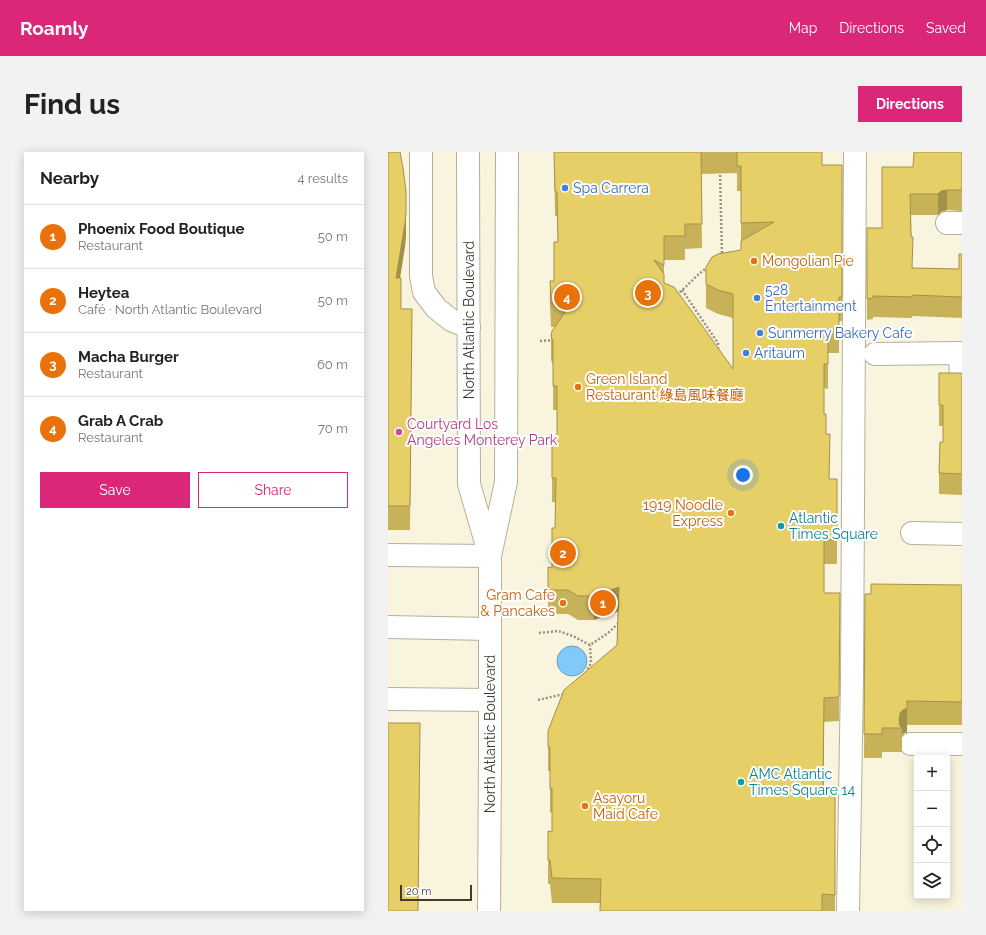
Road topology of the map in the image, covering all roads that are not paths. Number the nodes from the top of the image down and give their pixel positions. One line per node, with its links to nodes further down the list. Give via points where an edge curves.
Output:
1 (421, 152): 5 (main road, via 420,276 424,292 436,308 451,320)
2 (468, 152): 5 (main road, North Atlantic Boulevard)
3 (507, 152): 11 (main road, North Atlantic Boulevard, via 506,482)
4 (855, 152): 19 (main road)
5 (469, 327): 11 (main road, North Atlantic Boulevard, via 469,484)
6 (876, 354): 7 (main road, via 960,353)
7 (962, 381)
8 (912, 533): 9 (main road)
9 (962, 534)
10 (388, 555): 11 (main road)
11 (490, 556): 13 (main road, North Atlantic Boulevard)
12 (388, 627): 13 (main road)
13 (490, 629): 15 (main road, North Atlantic Boulevard)
14 (388, 699): 15 (main road)
15 (490, 700): 18 (main road, North Atlantic Boulevard)
16 (911, 744): 17 (main road)
17 (962, 744)
18 (489, 911)
19 (848, 911)

